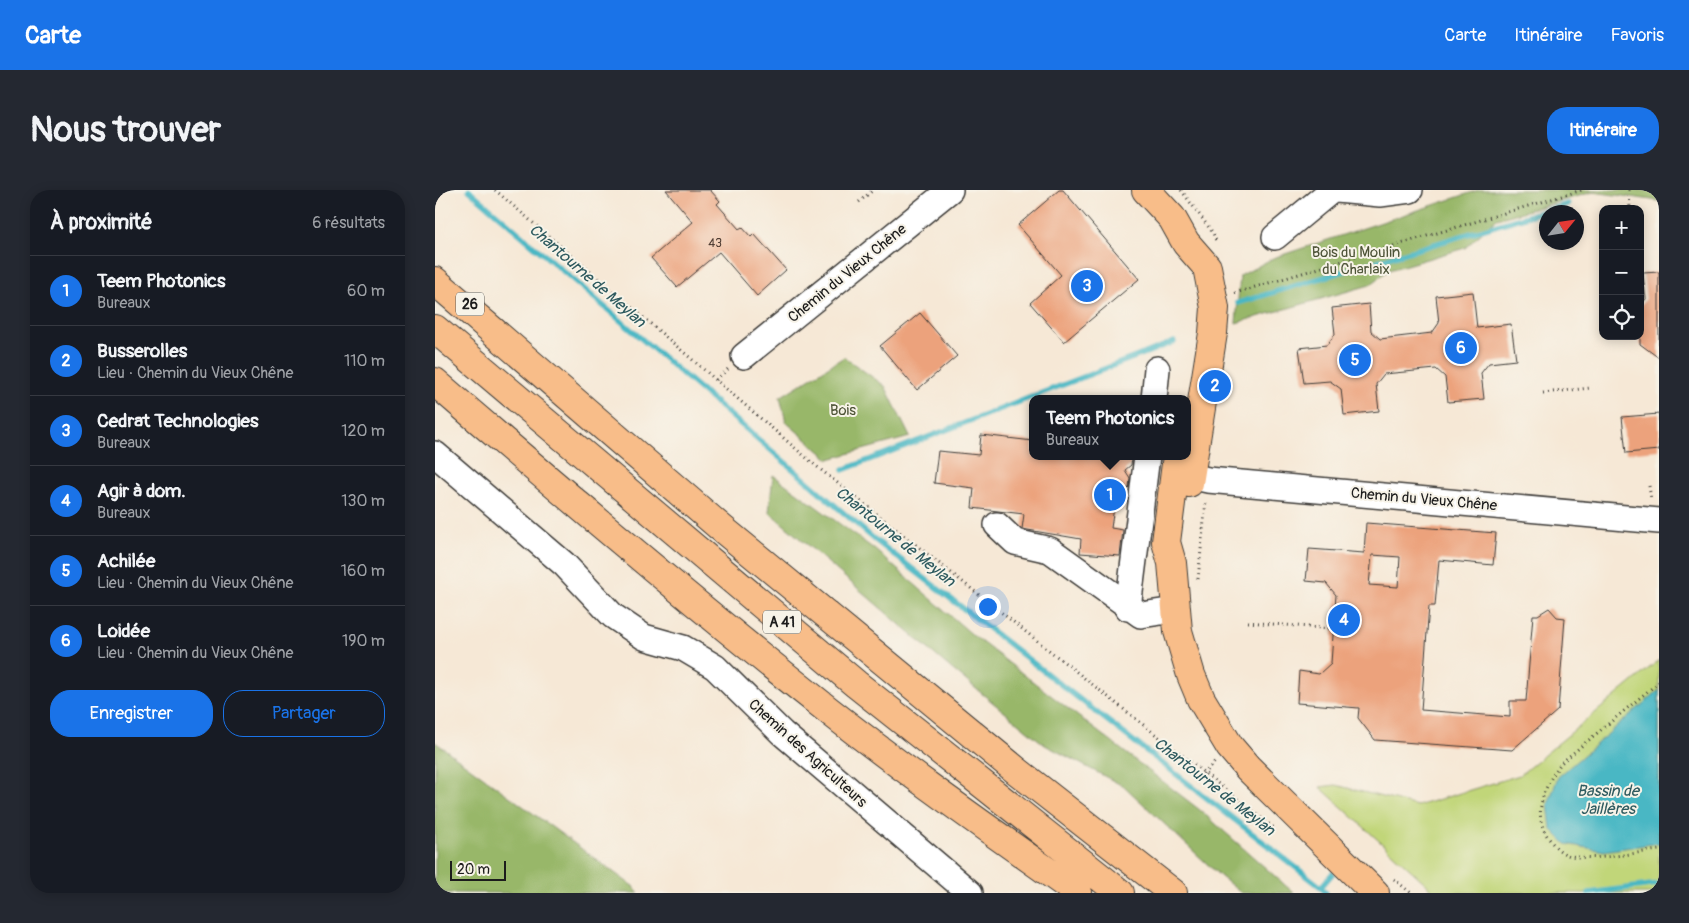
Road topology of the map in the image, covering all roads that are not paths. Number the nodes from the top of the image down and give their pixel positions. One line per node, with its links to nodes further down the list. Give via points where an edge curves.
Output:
1 (950, 190): 13 (street, Chemin du Vieux Chêne)
2 (1146, 190): 8 (main road, via 1172,218)
3 (1332, 190): 7 (street)
4 (1337, 190): 6 (street)
5 (1410, 190): 6 (street)
6 (1379, 192)
7 (1275, 237)
8 (1186, 243): 17 (main road, via 1197,314); 18 (main road, via 1207,266 1215,308 1213,334)
9 (435, 265): 12 (main road, 26)
10 (435, 281): 12 (main road, A 41)
11 (435, 329): 28 (main road, A 41, via 856,684)
12 (506, 343): 29 (main road, A 41, via 881,660)
13 (744, 356)
14 (1157, 369): 16 (street)
15 (437, 385): 27 (main road, via 829,711)
16 (1154, 395)
17 (1187, 395)
18 (1191, 426)
19 (435, 454): 26 (street, Chemin des Agriculteurs, via 564,564 613,616 644,637 683,648 715,667 782,734)
20 (1146, 460): 24 (street)
21 (1181, 468): 22 (street, Chemin du Vieux Chêne, via 1208,480); 25 (main road, via 1180,541 1172,562)
22 (1655, 510)
23 (997, 525): 24 (street, via 1015,542 1050,550)
24 (1128, 608): 25 (street, via 1141,615)
25 (1175, 610): 30 (main road, via 1191,675 1201,699 1230,747 1291,812)
26 (970, 893)
27 (1078, 893)
28 (1120, 893)
29 (1173, 893)
30 (1375, 893)

